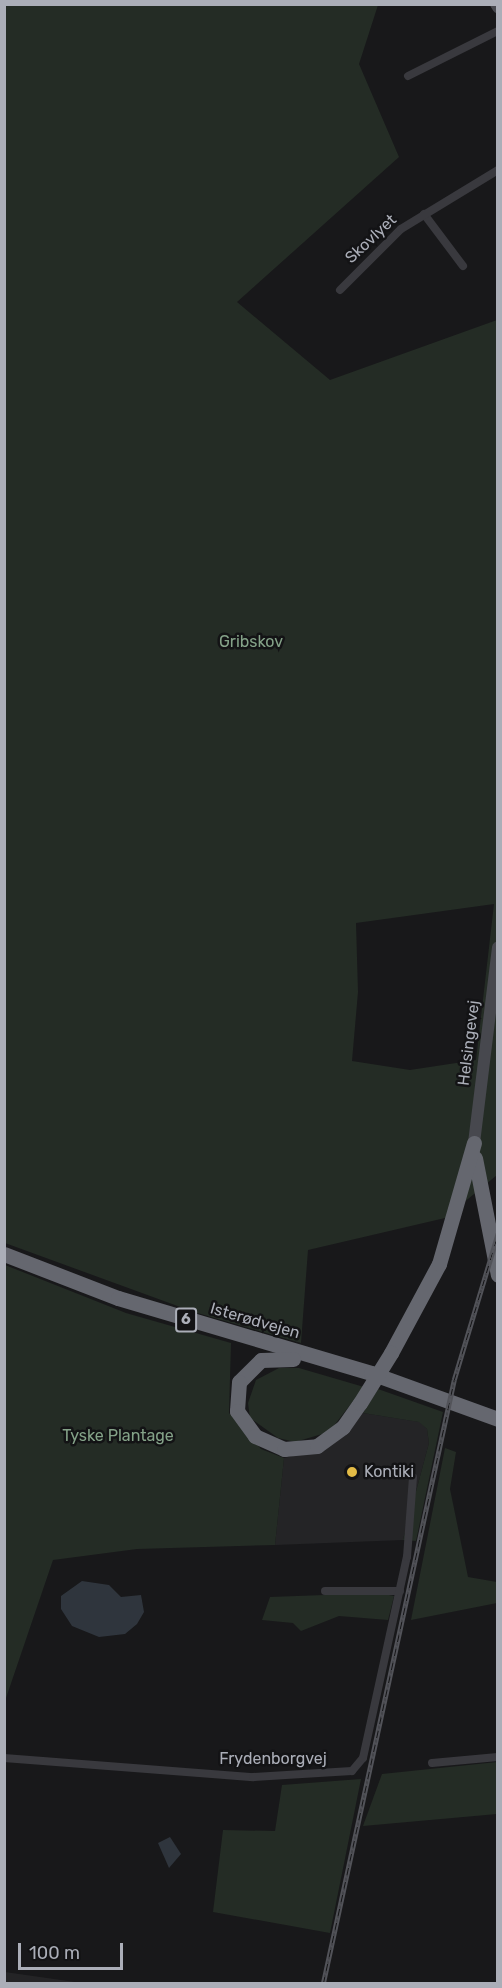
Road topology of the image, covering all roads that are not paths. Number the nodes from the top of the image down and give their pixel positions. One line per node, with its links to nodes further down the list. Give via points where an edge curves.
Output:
1 (498, 31): 2 (street)
2 (408, 76)
3 (498, 170): 4 (street, Skovlyet)
4 (424, 214): 5 (street); 6 (street, Skovlyet, via 381,245)
5 (463, 266)
6 (340, 290)
7 (498, 947): 8 (street, Helsingevej)
8 (474, 1143): 10 (highway); 12 (highway, bridge, via 440,1264 391,1353 360,1402 331,1438 292,1449 255,1436 241,1418 236,1396 239,1382 254,1365 275,1356 290,1358)
9 (4, 1254): 11 (highway, Isterødvejen / 6, via 137,1305 371,1374)
10 (498, 1275)
11 (498, 1419)
12 (498, 1429)
13 (412, 1478): 15 (street, Frydenborgvej)
14 (325, 1591): 15 (street)
15 (400, 1591): 17 (street, Frydenborgvej, via 363,1758 352,1771 253,1777)
16 (498, 1757): 18 (street)
17 (4, 1758)
18 (432, 1763)

